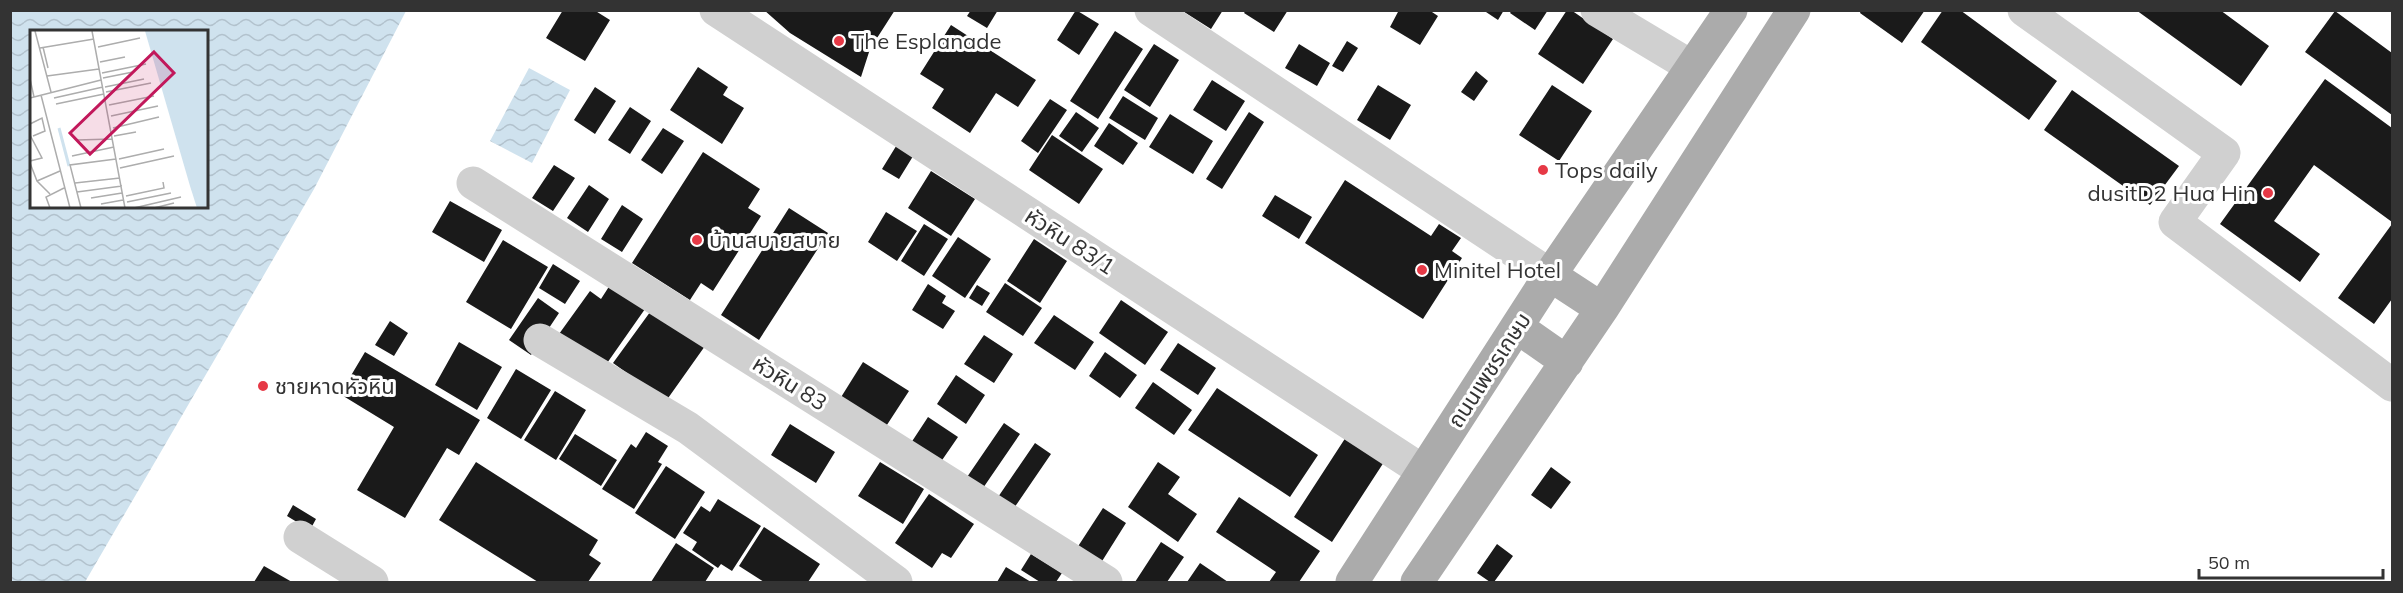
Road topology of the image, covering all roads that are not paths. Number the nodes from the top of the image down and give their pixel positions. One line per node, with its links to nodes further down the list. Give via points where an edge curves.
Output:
1 (716, 10): 15 (street, หัวหิน 83/1)
2 (1151, 10): 9 (street)
3 (1597, 10): 7 (street)
4 (1731, 10): 7 (main road, ถนนเพชรเกษม)
5 (1794, 10): 10 (main road)
6 (2024, 10): 14 (street, via 2224,153 2175,222)
7 (1692, 68): 9 (main road, ถนนเพชรเกษม)
8 (473, 183): 19 (street, หัวหิน 83)
9 (1550, 275): 10 (main road); 11 (main road, ถนนเพชรเกษม)
10 (1602, 309): 13 (main road)
11 (1517, 327): 13 (main road); 15 (main road, ถนนเพชรเกษม)
12 (540, 340): 18 (street, via 688,428)
13 (1567, 362): 21 (main road)
14 (2392, 385)
15 (1424, 471): 20 (main road, ถนนเพชรเกษม)
16 (300, 537): 17 (street)
17 (372, 582)
18 (896, 582)
19 (1106, 582)
20 (1352, 582)
21 (1417, 582)

